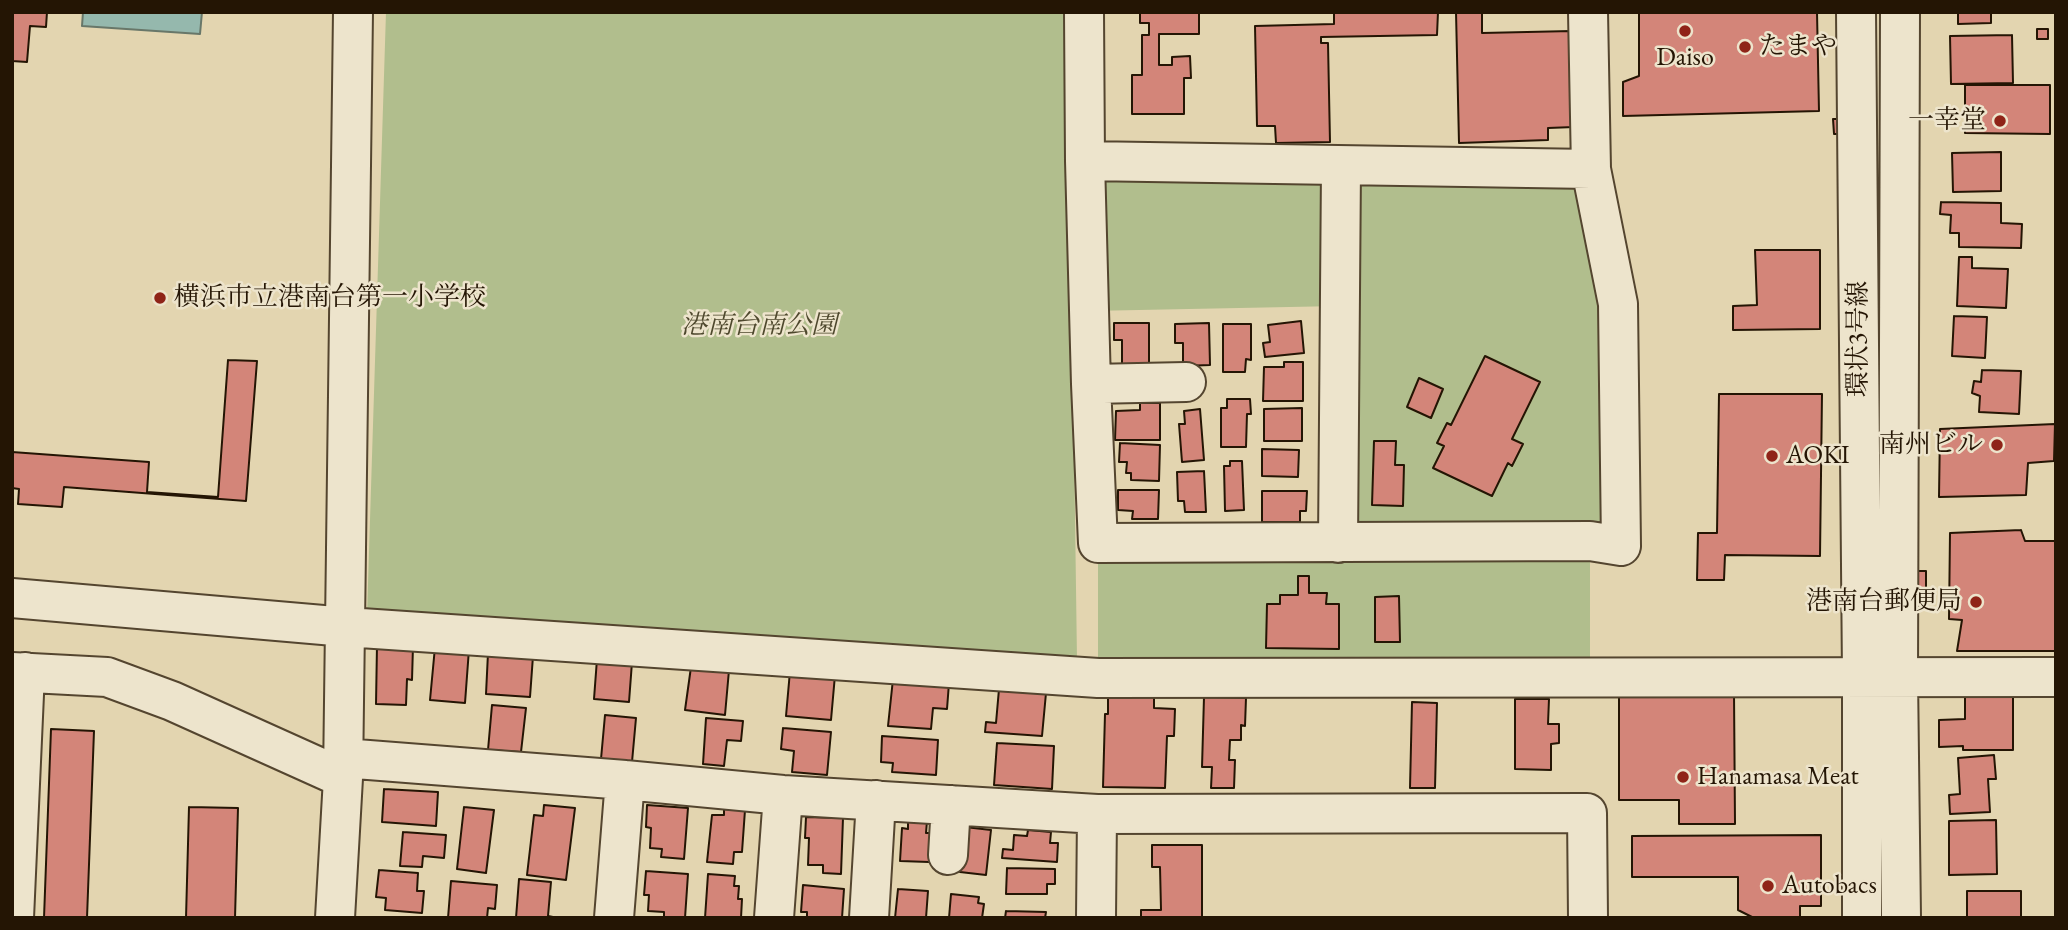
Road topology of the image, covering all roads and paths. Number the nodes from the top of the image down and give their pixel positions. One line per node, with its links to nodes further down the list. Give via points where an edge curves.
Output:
1 (353, 12): 13 (street)
2 (1084, 12): 6 (street)
3 (1588, 12): 8 (street)
4 (1856, 12): 15 (street, 環状3号線)
5 (1900, 12): 15 (street, 環状3号線)
6 (1085, 161): 7 (street); 10 (street)
7 (1341, 167): 8 (street); 11 (street)
8 (1591, 169): 11 (street, via 1618,304 1621,546 1590,541)
9 (1186, 382): 10 (street)
10 (1091, 384): 11 (street, via 1098,543)
11 (1338, 543)
12 (12, 598): 13 (street)
13 (345, 627): 15 (street, via 1098,678); 17 (street)
14 (19, 672): 17 (street, via 107,677); 24 (street)
15 (1880, 676): 16 (street); 31 (street, 環状3号線); 32 (street, 環状3号線)
16 (2056, 677)
17 (343, 768): 18 (street); 25 (street)
18 (625, 780): 19 (street); 26 (street)
19 (783, 795): 20 (street); 27 (street)
20 (877, 800): 21 (street); 28 (street)
21 (951, 805): 22 (street); 23 (street)
22 (1097, 814): 29 (street); 30 (street, via 1587,813)
23 (948, 855)
24 (13, 918)
25 (335, 918)
26 (614, 918)
27 (774, 918)
28 (869, 918)
29 (1096, 918)
30 (1588, 918)
31 (1862, 918)
32 (1901, 918)

